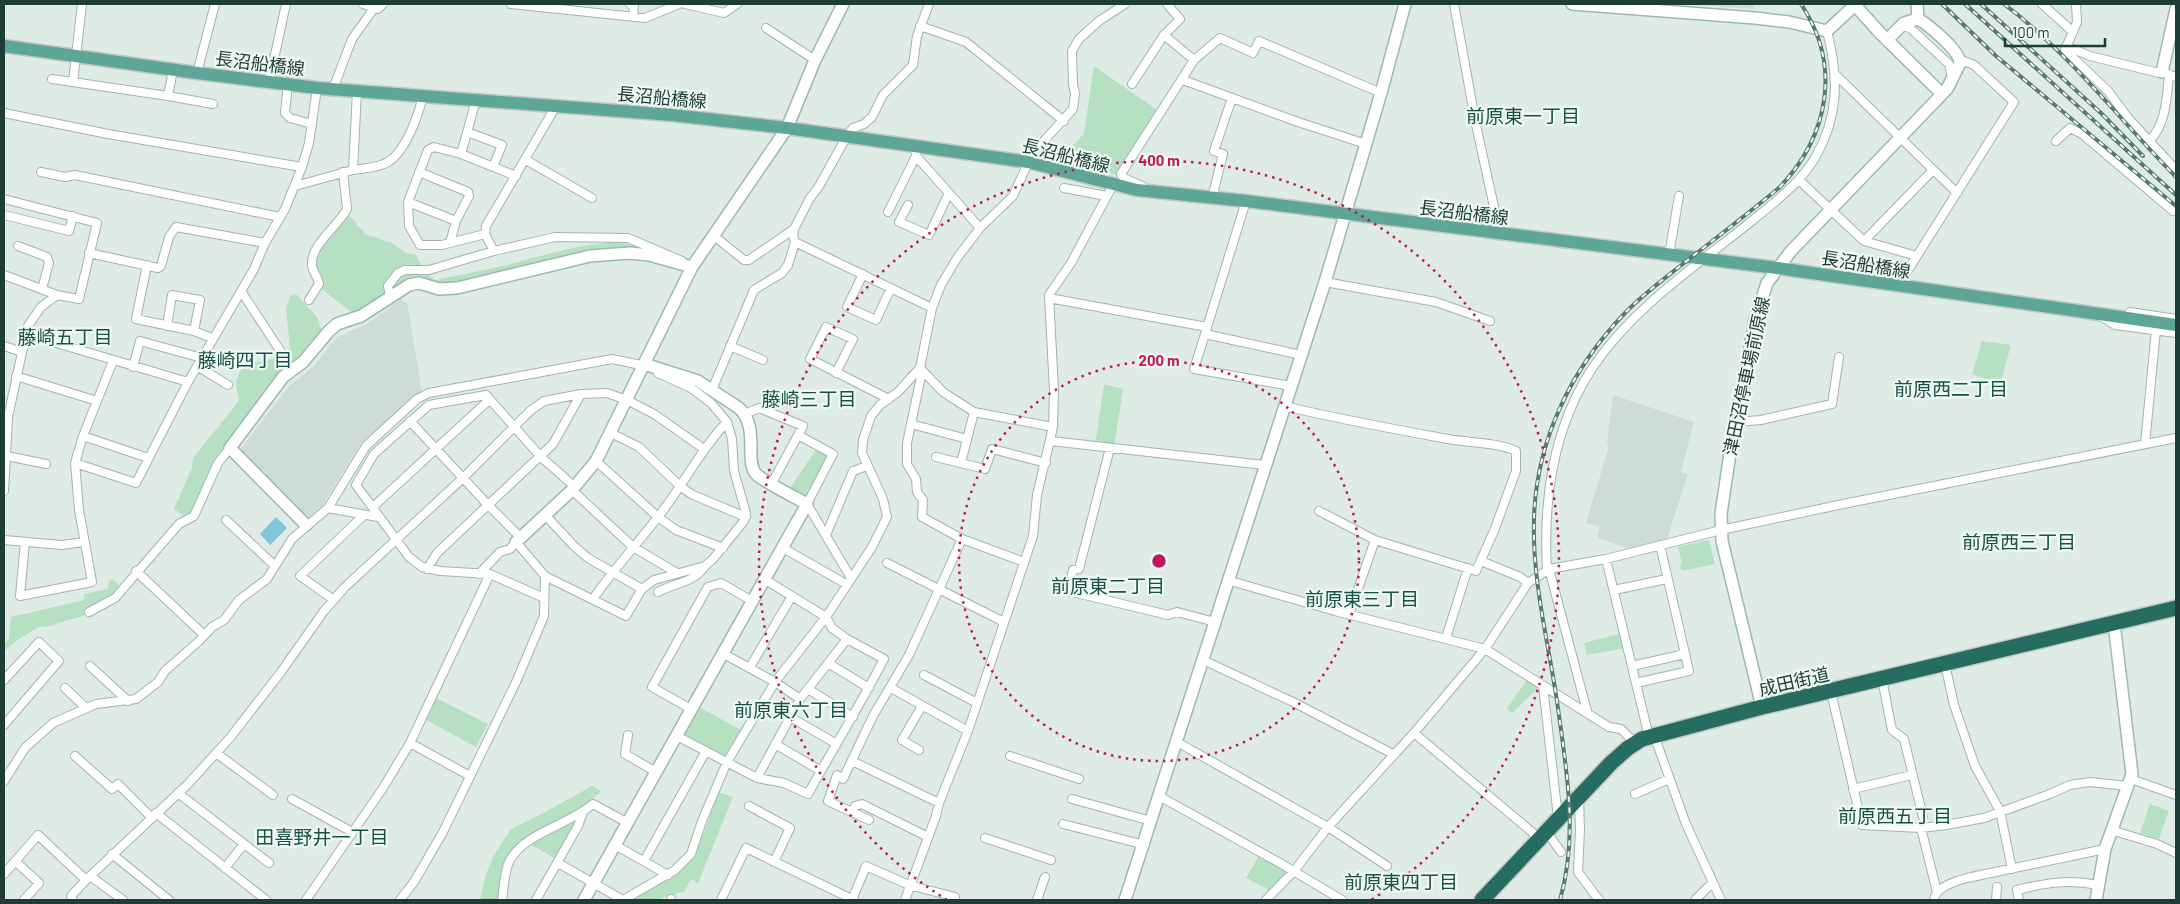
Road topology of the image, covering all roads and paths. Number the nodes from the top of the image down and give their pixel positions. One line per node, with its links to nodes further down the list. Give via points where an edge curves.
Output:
1 (82, 4): 37 (street)
2 (215, 4): 42 (street)
3 (286, 4): 48 (street)
4 (363, 4): 23 (street)
5 (383, 4): 23 (street)
6 (512, 4): 7 (street)
7 (527, 4): 26 (street)
8 (630, 4): 26 (street, via 634,4)
9 (679, 4): 26 (street, via 645,18)
10 (685, 4): 24 (street)
11 (737, 4): 24 (street, via 724,12)
12 (842, 4): 38 (street)
13 (929, 4): 28 (street)
14 (1125, 4): 64 (street, via 1078,38 1072,51 1074,109)
15 (1167, 4): 33 (street, via 1180,19)
16 (1405, 4): 55 (street)
17 (1454, 4): 111 (street)
18 (1572, 4): 31 (street, via 1755,18)
19 (1854, 4): 31 (street); 34 (street)
20 (1917, 4): 27 (street)
21 (2042, 4): 32 (street)
22 (2076, 4): 32 (street, via 2077,22)
23 (375, 7): 53 (street, via 352,39)
24 (716, 7)
25 (2176, 8): 43 (street)
26 (633, 17)
27 (1918, 19): 29 (street); 40 (street)
28 (920, 26): 64 (street, via 966,42); 68 (street, via 913,65 883,95 872,117 852,128)
29 (1900, 26): 34 (street); 49 (street, via 1910,28 1949,64)
30 (766, 28): 38 (street)
31 (1827, 31): 44 (street)
32 (2073, 32): 36 (street)
33 (1164, 35): 39 (street); 51 (street)
34 (1887, 40): 56 (street)
35 (4, 46): 37 (main road, 長沼船橋線)
36 (2066, 46): 43 (street, via 2090,56); 71 (street, via 2065,50 2108,91)
37 (75, 56): 41 (main road, 長沼船橋線); 47 (street)
38 (815, 60): 66 (street)
39 (1194, 60): 46 (street); 55 (street, via 1220,38 1253,53 1259,41)
40 (1961, 60): 49 (street, 津田沼停車場前原線); 91 (street, via 1974,65 2014,102)
41 (173, 70): 42 (main road, 長沼船橋線); 57 (street)
42 (197, 73): 48 (main road, 長沼船橋線)
43 (2169, 74): 71 (street, via 2160,126)
44 (1836, 76): 69 (street); 86 (street, via 1833,110 1822,144)
45 (52, 79): 47 (street)
46 (1183, 80): 59 (street); 90 (street, via 1122,174)
47 (72, 82): 57 (street)
48 (269, 82): 50 (main road, 長沼船橋線)
49 (1952, 82): 56 (street, 津田沼停車場前原線)
50 (288, 84): 52 (main road, 長沼船橋線); 65 (street, via 285,114)
51 (1132, 84)
52 (317, 88): 53 (main road, 長沼船橋線); 65 (street)
53 (332, 89): 54 (main road, 長沼船橋線)
54 (357, 91): 58 (main road, 長沼船橋線); 79 (street)
55 (1381, 93): 72 (street)
56 (1942, 94): 69 (street, 津田沼停車場前原線)
57 (168, 96): 61 (street)
58 (423, 96): 60 (main road, 長沼船橋線); 79 (street, via 412,128 393,158 378,166)
59 (1232, 98): 72 (street); 95 (street, via 1214,151 1223,154)
60 (476, 100): 62 (main road, 長沼船橋線); 67 (street)
61 (213, 104)
62 (556, 106): 66 (main road, 長沼船橋線); 75 (street)
63 (4, 113): 78 (street)
64 (1064, 121): 76 (street)
65 (312, 124): 78 (street)
66 (787, 128): 68 (main road, 長沼船橋線); 112 (street)
67 (467, 132): 74 (street); 77 (street, via 502,145)
68 (847, 136): 73 (main road, 長沼船橋線); 109 (street)
69 (1901, 138): 80 (street); 100 (street, 津田沼停車場前原線)
70 (2056, 141): 101 (street, via 2070,128 2082,134)
71 (2149, 142): 81 (street)
72 (1366, 144): 103 (street)
73 (915, 151): 76 (main road, 長沼船橋線); 92 (street); 102 (street)
74 (461, 154): 77 (street); 84 (street, via 434,147 428,150)
75 (526, 160): 85 (street); 94 (street)
76 (1028, 162): 89 (main road, 長沼船橋線); 108 (street, via 1014,196)
77 (493, 166): 85 (street)
78 (302, 167): 87 (street)
79 (353, 170): 83 (street)
80 (1933, 170): 91 (street); 113 (street)
81 (2176, 170)
82 (41, 172): 106 (street, via 65,177 75,175)
83 (343, 172): 87 (street); 136 (street, via 347,209 326,234 313,258 312,266 319,284)
84 (419, 172): 98 (street); 107 (street, via 468,192)
85 (516, 176): 110 (street, via 486,226)
86 (1799, 180): 100 (street); 122 (street)
87 (295, 186): 106 (street)
88 (1064, 188): 89 (street)
89 (1110, 191): 90 (main road, 長沼船橋線); 135 (street)
90 (1146, 192): 95 (main road, 長沼船橋線)
91 (1957, 193): 121 (street)
92 (948, 194): 99 (street, via 929,235 899,222); 108 (street)
93 (1679, 196): 120 (street)
94 (592, 198)
95 (1212, 198): 97 (main road, 長沼船橋線)
96 (4, 199): 105 (street)
97 (1246, 201): 103 (main road, 長沼船橋線); 143 (street)
98 (408, 202): 107 (street); 116 (street, via 409,226 420,244)
99 (908, 205)
100 (1831, 209): 113 (street); 125 (street, 津田沼停車場前原線)
101 (2173, 211)
102 (888, 212)
103 (1346, 213): 111 (main road, 長沼船橋線); 128 (street)
104 (4, 215): 105 (street, via 69,231)
105 (73, 216): 119 (street, via 97,223)
106 (280, 217): 114 (street)
107 (456, 221): 116 (street)
108 (980, 228): 137 (street, via 957,258)
109 (794, 229): 112 (street, via 749,260 744,260); 115 (street)
110 (485, 234): 116 (street); 118 (street)
111 (1500, 234): 120 (main road, 長沼船橋線)
112 (714, 236): 124 (street)
113 (1864, 241): 121 (street)
114 (265, 242): 123 (street, via 176,227 169,237 161,266); 132 (street)
115 (795, 242): 126 (street); 150 (street, via 782,273 754,290)
116 (450, 243)
117 (18, 246): 131 (street, via 47,257 49,263)
118 (494, 251): 124 (street, via 555,238 628,238 680,259); 134 (street, via 430,270 398,273 388,286)
119 (90, 253): 123 (street); 133 (street, via 79,300)
120 (1669, 255): 122 (main road, 長沼船橋線)
121 (1917, 256): 129 (street)
122 (1703, 260): 125 (main road, 長沼船橋線); 244 (street, via 1640,312 1603,353 1582,385 1554,461 1545,533)
123 (147, 265): 142 (street, via 136,319)
124 (689, 266): 134 (street, via 630,253 590,256 457,288 439,289 419,283 409,285); 158 (street)
125 (1777, 268): 129 (main road, 長沼船橋線); 180 (street, 津田沼停車場前原線, via 1758,307)
126 (863, 274): 130 (street); 130 (street, via 847,307 876,320)
127 (4, 275): 131 (street)
128 (1325, 282): 140 (street, via 1436,302); 153 (street)
129 (1898, 286): 138 (main road, 長沼船橋線)
130 (891, 288): 137 (street)
131 (42, 289): 133 (street)
132 (241, 291): 148 (street); 152 (street)
133 (57, 295): 146 (street, via 41,307)
134 (390, 296): 191 (street, via 361,316 337,324 329,331 312,353 283,377)
135 (1048, 298): 143 (street); 183 (street)
136 (309, 300)
137 (932, 308): 161 (street)
138 (2098, 315): 139 (street, via 2122,311); 141 (main road, 長沼船橋線); 144 (street, via 2115,325)
139 (2176, 319)
140 (1490, 321)
141 (2176, 325)
142 (167, 326): 145 (street); 145 (street, via 172,295 200,300)
143 (1206, 330): 153 (street); 166 (street, via 1194,370)
144 (2156, 330): 147 (street); 190 (street)
145 (194, 331): 148 (street)
146 (26, 334): 151 (street); 157 (street)
147 (2176, 334)
148 (212, 338): 155 (street)
149 (4, 346): 151 (street)
150 (730, 346): 156 (street); 169 (street)
151 (22, 352): 163 (street)
152 (281, 352)
153 (1301, 355): 166 (street)
154 (1839, 357): 180 (street, via 1832,404 1761,420)
155 (202, 358): 159 (street); 160 (street, via 140,341)
156 (763, 360)
157 (113, 361): 160 (street); 174 (street)
158 (644, 364): 169 (street, via 698,381); 173 (street); 179 (street, via 691,388 711,403); 214 (street, via 612,359 429,392 366,446)
159 (197, 366): 164 (street); 165 (street)
160 (133, 367): 164 (street)
161 (921, 370): 171 (street); 176 (street, via 943,392); 181 (street)
162 (836, 373): 162 (street, via 853,339 826,327 810,359); 171 (street)
163 (16, 376): 168 (street); 174 (street)
164 (188, 382): 198 (street)
165 (228, 385)
166 (1291, 386): 175 (street)
167 (4, 388): 168 (street)
168 (13, 390): 195 (street, via 8,417)
169 (712, 390): 177 (street)
170 (581, 394): 173 (street, via 607,394); 182 (street, via 544,402); 196 (street, via 553,444)
171 (889, 399): 205 (street, via 880,405 866,428 862,454)
172 (489, 400): 178 (street, via 486,396 429,405); 182 (street); 193 (street)
173 (627, 400): 184 (street); 194 (street, via 654,414)
174 (97, 401): 186 (street)
175 (1284, 406): 204 (street); 237 (street, via 1342,420 1476,444 1505,446 1516,451 1516,471)
176 (974, 412): 183 (street); 188 (street)
177 (745, 414): 185 (street, via 759,408 785,417 803,426); 207 (street, via 752,441 753,468)
178 (410, 420): 193 (street); 213 (street, via 374,454 356,485)
179 (727, 422): 194 (street); 220 (street, via 732,439 734,471)
180 (1736, 422): 223 (street, 津田沼停車場前原線)
181 (911, 424): 188 (street); 226 (street, via 906,443 907,464 923,500 922,516)
182 (514, 427): 196 (street); 206 (street)
183 (1053, 427): 189 (street)
184 (611, 433): 199 (street); 208 (street, via 639,447)
185 (798, 435): 207 (street); 211 (street, via 833,454)
186 (83, 436): 198 (street); 200 (street)
187 (2176, 438): 190 (street)
188 (967, 439): 201 (street)
189 (1051, 441): 192 (street); 202 (street)
190 (2145, 444): 223 (street)
191 (230, 448): 222 (street); 245 (street, via 218,463 194,516 179,524)
192 (1110, 448): 204 (street); 270 (street, via 1079,569 1073,570 1068,591 1168,615 1177,612)
193 (436, 449): 206 (street); 213 (street)
194 (704, 450): 208 (street)
195 (7, 456): 203 (street); 210 (street)
196 (541, 456): 209 (street); 212 (street)
197 (936, 457): 201 (street)
198 (148, 458): 200 (street, via 136,483)
199 (596, 461): 209 (street); 219 (street)
200 (75, 463): 231 (street)
201 (961, 463): 202 (street, via 985,469 992,449)
202 (1046, 463): 238 (street, via 1037,495 1033,536)
203 (46, 464)
204 (1264, 465): 253 (street)
205 (867, 466): 224 (street, via 853,471); 254 (street, via 883,499 886,517 872,547)
206 (463, 478): 212 (street); 225 (street)
207 (772, 483): 211 (street)
208 (680, 487): 219 (street); 220 (street, via 693,496)
209 (573, 489): 217 (street); 233 (street)
210 (4, 491)
211 (807, 504): 224 (street); 235 (street)
212 (489, 506): 228 (street); 243 (street, via 437,553)
213 (373, 507): 218 (street)
214 (328, 508): 216 (street); 222 (street)
215 (1319, 511): 229 (street)
216 (364, 515): 218 (street); 263 (street, via 300,576)
217 (546, 516): 228 (street); 246 (street, via 574,546)
218 (378, 517): 225 (street)
219 (658, 517): 233 (street); 234 (street, via 676,530)
220 (746, 517): 234 (street)
221 (226, 520): 240 (street)
222 (306, 525): 240 (street, via 292,539)
223 (1721, 530): 232 (street); 300 (street, 津田沼停車場前原線)
224 (826, 535): 254 (street)
225 (396, 539): 243 (street, via 409,557); 263 (street)
226 (962, 539): 238 (street); 257 (street)
227 (4, 540): 230 (street)
228 (518, 540): 248 (street, via 510,549 500,552); 250 (street)
229 (1376, 540): 242 (street); 267 (street)
230 (25, 542): 231 (street, via 62,545); 231 (street, via 20,596 92,582)
231 (84, 542)
232 (1660, 545): 236 (street); 252 (street)
233 (633, 547): 246 (street); 247 (street)
234 (723, 548): 241 (street)
235 (783, 548): 251 (street); 254 (street)
236 (1606, 559): 244 (street); 258 (street)
237 (1481, 561): 242 (street, via 1476,571); 255 (street)
238 (1024, 562): 269 (street)
239 (888, 563): 257 (street)
240 (275, 566): 272 (street, via 267,579 239,600 224,620)
241 (705, 566): 247 (street); 259 (street, via 694,578)
242 (1468, 568): 273 (street)
243 (427, 569): 248 (street)
244 (1548, 570): 255 (street); 302 (street)
245 (136, 571): 266 (street, via 115,598); 272 (street)
246 (612, 572): 256 (street); 262 (street)
247 (677, 573): 256 (street, via 654,580)
248 (479, 574): 249 (street)
249 (490, 574): 261 (street); 311 (street)
250 (545, 576): 261 (street); 262 (street)
251 (764, 579): 260 (street); 264 (street)
252 (1667, 579): 258 (street); 277 (street)
253 (1227, 580): 267 (street); 270 (street)
254 (849, 581): 268 (street)
255 (1528, 583): 275 (street)
256 (642, 589): 262 (street, via 626,616)
257 (940, 589): 269 (street); 292 (street)
258 (1614, 590): 282 (street)
259 (658, 592)
260 (792, 596): 268 (street); 283 (street)
261 (544, 598): 326 (street, via 544,616)
262 (593, 599)
263 (334, 600): 317 (street)
264 (752, 601): 276 (street); 301 (street, via 721,583 708,587 705,592 652,687)
265 (2176, 608): 271 (highway, 成田街道)
266 (88, 612)
267 (1349, 615): 273 (street)
268 (826, 618): 274 (street, via 832,628); 287 (street)
269 (1004, 622): 297 (street)
270 (1215, 622): 278 (street)
271 (2114, 623): 280 (highway, 成田街道); 331 (street, via 2132,766)
272 (203, 634): 296 (street, via 164,671 158,682)
273 (1446, 638): 275 (street)
274 (847, 639): 279 (street); 291 (street, via 884,659)
275 (1485, 649): 289 (street); 307 (street)
276 (722, 653): 283 (street); 301 (street)
277 (1685, 654): 282 (street); 288 (street, via 1689,671)
278 (1203, 660): 312 (street); 318 (street)
279 (828, 664): 291 (street); 293 (street)
280 (1945, 664): 285 (highway, 成田街道); 343 (street, via 1954,705 1975,766)
281 (90, 666): 296 (street)
282 (1632, 666): 288 (street)
283 (750, 667): 287 (street)
284 (924, 675): 297 (street)
285 (1882, 678): 294 (highway, 成田街道); 325 (street, via 1892,730 1904,739)
286 (4, 680): 305 (street, via 39,642 59,661)
287 (775, 682): 295 (street); 322 (street)
288 (1636, 683): 310 (street)
289 (1543, 686): 302 (street); 347 (street)
290 (64, 688): 299 (street)
291 (869, 688): 304 (street)
292 (891, 688): 298 (street); 321 (street, via 873,716)
293 (808, 690): 295 (street); 304 (street)
294 (1831, 692): 300 (highway, 成田街道); 332 (street)
295 (800, 699): 303 (street)
296 (128, 701): 299 (street)
297 (977, 703): 306 (street)
298 (922, 706): 306 (street); 316 (street, via 902,740)
299 (85, 707): 330 (street, via 54,723 26,748)
300 (1762, 708): 310 (highway, 成田街道)
301 (691, 709): 309 (street)
302 (1587, 711): 310 (street, via 1609,727)
303 (790, 717): 313 (street); 314 (street)
304 (853, 717): 313 (street)
305 (4, 725)
306 (968, 731): 341 (street)
307 (1414, 733): 318 (street); 357 (street)
308 (628, 735): 324 (street, via 625,754)
309 (676, 736): 315 (street); 324 (street)
310 (1646, 738): 329 (street); 338 (highway, 成田街道, via 1619,755)
311 (410, 742): 326 (street); 356 (street)
312 (1177, 742): 337 (street); 353 (street)
313 (835, 743): 323 (street)
314 (775, 744): 323 (street); 327 (street)
315 (706, 750): 322 (street); 369 (street)
316 (919, 750)
317 (216, 753): 333 (street); 335 (street)
318 (1393, 754): 353 (street)
319 (75, 756): 346 (street, via 112,789 118,784)
320 (1010, 756): 328 (street)
321 (852, 761): 341 (street); 345 (street, via 843,779 837,775 828,801)
322 (727, 762): 327 (street); 378 (street, via 691,854)
323 (821, 771): 327 (street, via 808,794 784,782)
324 (656, 772): 351 (street)
325 (1912, 775): 332 (street); 348 (street)
326 (470, 776): 394 (street, via 434,847)
327 (757, 778)
328 (1079, 779)
329 (1669, 779): 334 (street); 382 (street)
330 (4, 781)
331 (2129, 783): 336 (street); 343 (street, via 2070,785); 355 (street)
332 (1853, 789): 354 (street, via 1862,825)
333 (178, 792): 346 (street); 360 (street)
334 (1635, 794)
335 (273, 795)
336 (2176, 795)
337 (1159, 796): 350 (street); 376 (street)
338 (1578, 796): 347 (highway, 成田街道); 407 (street, via 1578,872)
339 (292, 799): 356 (street)
340 (1072, 799): 350 (street)
341 (939, 803): 358 (street)
342 (750, 806): 370 (street, via 790,828)
343 (2000, 811): 354 (street, via 1976,820); 375 (street)
344 (583, 812): 351 (street, via 593,804); 372 (street); 395 (street, via 535,836 520,848 508,866)
345 (852, 812): 349 (street); 358 (street, via 855,806 862,804)
346 (154, 815): 366 (street); 374 (street)
347 (1558, 817): 357 (highway, 成田街道)
348 (1923, 817)
349 (869, 820)
350 (1151, 821): 362 (street)
351 (628, 823): 361 (street)
352 (1064, 824): 362 (street)
353 (1328, 827): 373 (street); 376 (street)
354 (1921, 828): 386 (street)
355 (2112, 830): 363 (street); 365 (street)
356 (352, 832): 393 (street)
357 (1543, 835): 364 (street); 406 (highway, 成田街道)
358 (928, 837): 383 (street)
359 (985, 838): 367 (street)
360 (244, 844): 371 (street); 374 (street)
361 (615, 845): 369 (street); 381 (street)
362 (1145, 845): 403 (street)
363 (2104, 850): 375 (street); 384 (street)
364 (1561, 852)
365 (2176, 853)
366 (112, 854): 380 (street); 391 (street)
367 (1051, 860)
368 (15, 861): 377 (street); 380 (street, via 38,834); 388 (street, via 40,883)
369 (644, 861): 378 (street)
370 (774, 862): 399 (street, via 746,848); 400 (street)
371 (269, 863)
372 (558, 863): 381 (street); 396 (street)
373 (1387, 866)
374 (225, 868): 392 (street)
375 (2012, 870): 386 (street, via 1953,882)
376 (1294, 871): 404 (street); 405 (street)
377 (4, 874)
378 (668, 875): 398 (street)
379 (1045, 877): 402 (street)
380 (88, 878): 389 (street, via 71,896); 390 (street)
381 (594, 883): 397 (street); 398 (street)
382 (1712, 883): 408 (street); 409 (street)
383 (909, 885): 387 (street); 400 (street, via 866,866); 401 (street)
384 (2098, 885): 412 (street, via 2077,881 2051,882 2017,890); 413 (street)
385 (1997, 887): 411 (street)
386 (1937, 892): 410 (street)
387 (955, 897)
388 (24, 900)
389 (73, 900)
390 (123, 900)
391 (169, 900)
392 (266, 900)
393 (306, 900)
394 (402, 900)
395 (502, 900)
396 (536, 900)
397 (584, 900)
398 (623, 900)
399 (721, 900)
400 (853, 900)
401 (904, 900)
402 (1037, 900)
403 (1125, 900)
404 (1266, 900)
405 (1342, 900)
406 (1482, 900)
407 (1599, 900)
408 (1695, 900)
409 (1721, 900)
410 (1934, 900)
411 (1996, 900)
412 (2020, 900)
413 (2096, 900)

